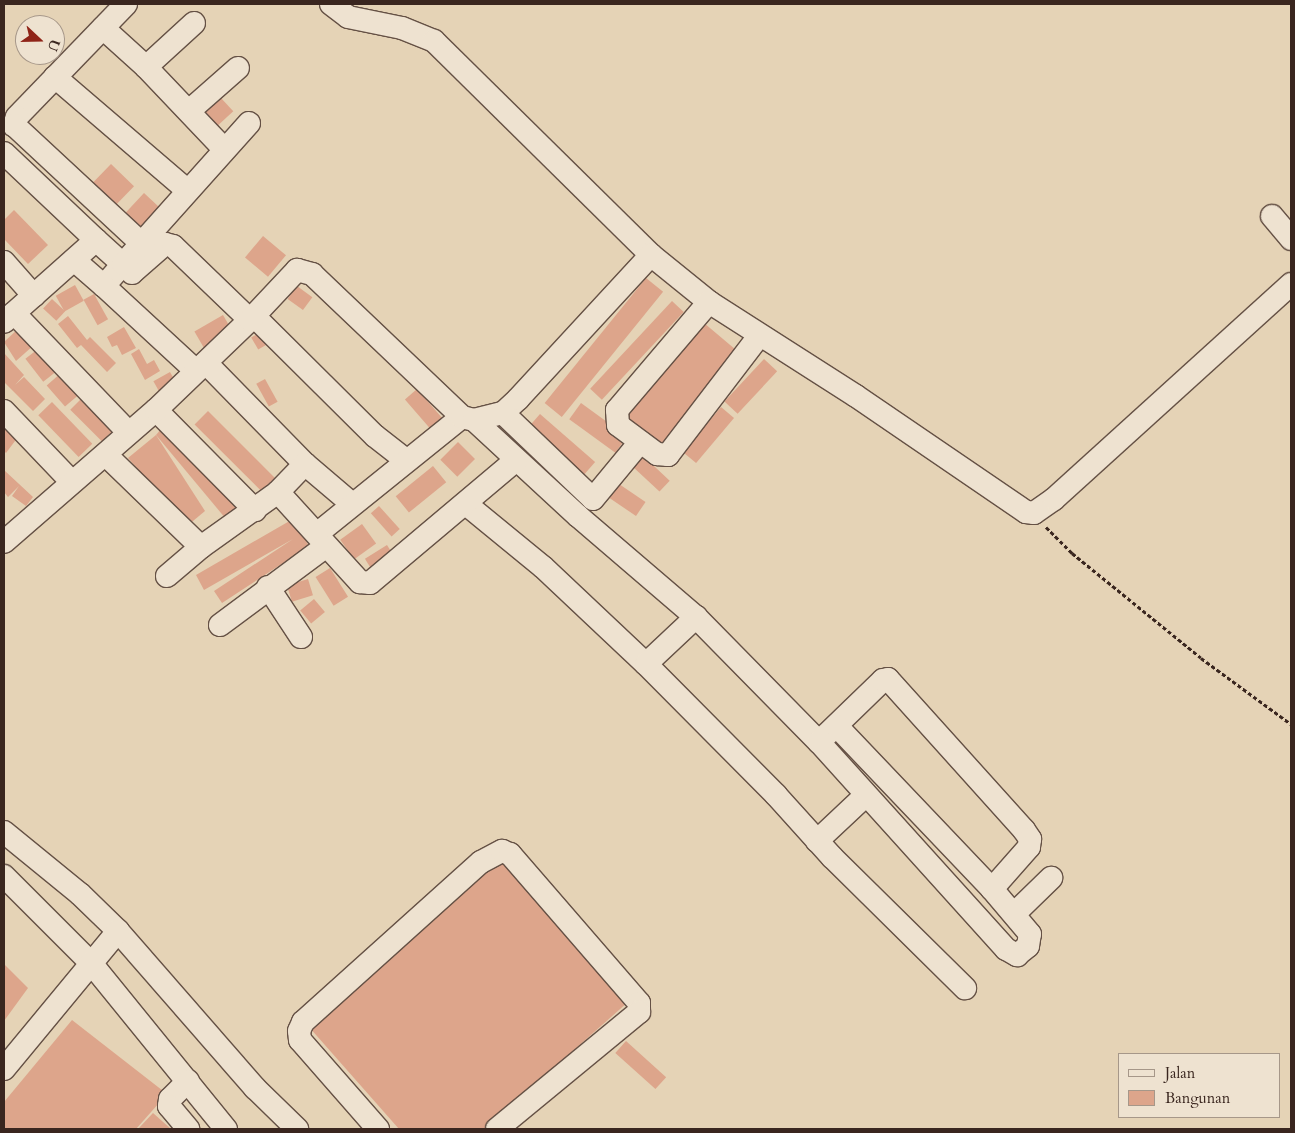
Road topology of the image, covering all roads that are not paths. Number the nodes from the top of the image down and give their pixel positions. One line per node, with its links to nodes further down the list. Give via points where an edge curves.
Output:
1 (126, 4): 4 (street)
2 (331, 4): 17 (street, via 348,17 402,28 434,41)
3 (194, 23): 5 (street)
4 (102, 28): 5 (street); 7 (street)
5 (146, 67): 8 (street)
6 (238, 68): 8 (street)
7 (55, 76): 12 (street); 16 (street, via 17,117 15,128)
8 (189, 111): 10 (street)
9 (249, 123): 10 (street)
10 (224, 149): 12 (street)
11 (4, 153): 15 (street)
12 (187, 190): 16 (street)
13 (1272, 216): 14 (street)
14 (1291, 239)
15 (96, 240): 18 (street); 20 (street)
16 (142, 244): 20 (street)
17 (651, 256): 24 (street); 31 (street)
18 (74, 260): 22 (street); 23 (street)
19 (4, 262): 23 (street)
20 (128, 269): 22 (street); 26 (street, via 165,244 173,246)
21 (1291, 284): 27 (street, via 1054,499 1034,513 1026,512 997,494 856,396)
22 (108, 290): 28 (street)
23 (34, 296): 25 (street)
24 (709, 302): 27 (street); 34 (street, via 617,410 618,425)
25 (9, 317): 33 (street)
26 (252, 318): 28 (street); 32 (street, via 290,275 297,270 312,274); 36 (street, via 375,436)
27 (759, 336): 34 (street, via 668,454 657,454)
28 (200, 367): 29 (street); 38 (street)
29 (156, 410): 33 (street); 43 (street)
30 (4, 411): 39 (street)
31 (503, 413): 32 (street); 34 (street, via 593,499)
32 (468, 419): 36 (street); 37 (street)
33 (128, 432): 35 (street)
34 (640, 442)
35 (106, 455): 39 (street); 46 (street)
36 (406, 460): 41 (street)
37 (516, 460): 42 (street); 49 (street)
38 (305, 464): 40 (street); 41 (street)
39 (71, 481): 44 (street)
40 (278, 492): 43 (street); 45 (street)
41 (352, 504): 45 (street)
42 (466, 504): 45 (street, via 370,583 360,582); 52 (street, via 543,567)
43 (255, 510): 46 (street)
44 (8, 531)
45 (321, 540): 48 (street)
46 (200, 547): 47 (street)
47 (167, 576)
48 (268, 587): 50 (street); 51 (street)
49 (696, 617): 52 (street); 54 (street)
50 (220, 625)
51 (301, 637)
52 (646, 664): 57 (street)
53 (837, 726): 54 (street); 60 (street); 60 (street, via 883,680 892,682 1028,835 1029,847)
54 (819, 742): 55 (street)
55 (866, 795): 57 (street); 61 (street, via 1015,955 1028,946 1030,939)
56 (5, 837): 62 (street, via 80,894)
57 (817, 841): 64 (street)
58 (4, 876): 63 (street)
59 (1051, 878): 61 (street)
60 (992, 889): 61 (street)
61 (1014, 914)
62 (118, 931): 63 (street); 69 (street, via 255,1088)
63 (91, 963): 65 (street); 66 (street)
64 (965, 988)
65 (4, 1069)
66 (188, 1081): 67 (street, via 170,1100 170,1106); 68 (street)
67 (188, 1129)
68 (226, 1129)
69 (297, 1129)
70 (378, 1129): 71 (street, via 300,1040 303,1022 481,862 502,851 510,854 639,1003 639,1012)
71 (497, 1129)

